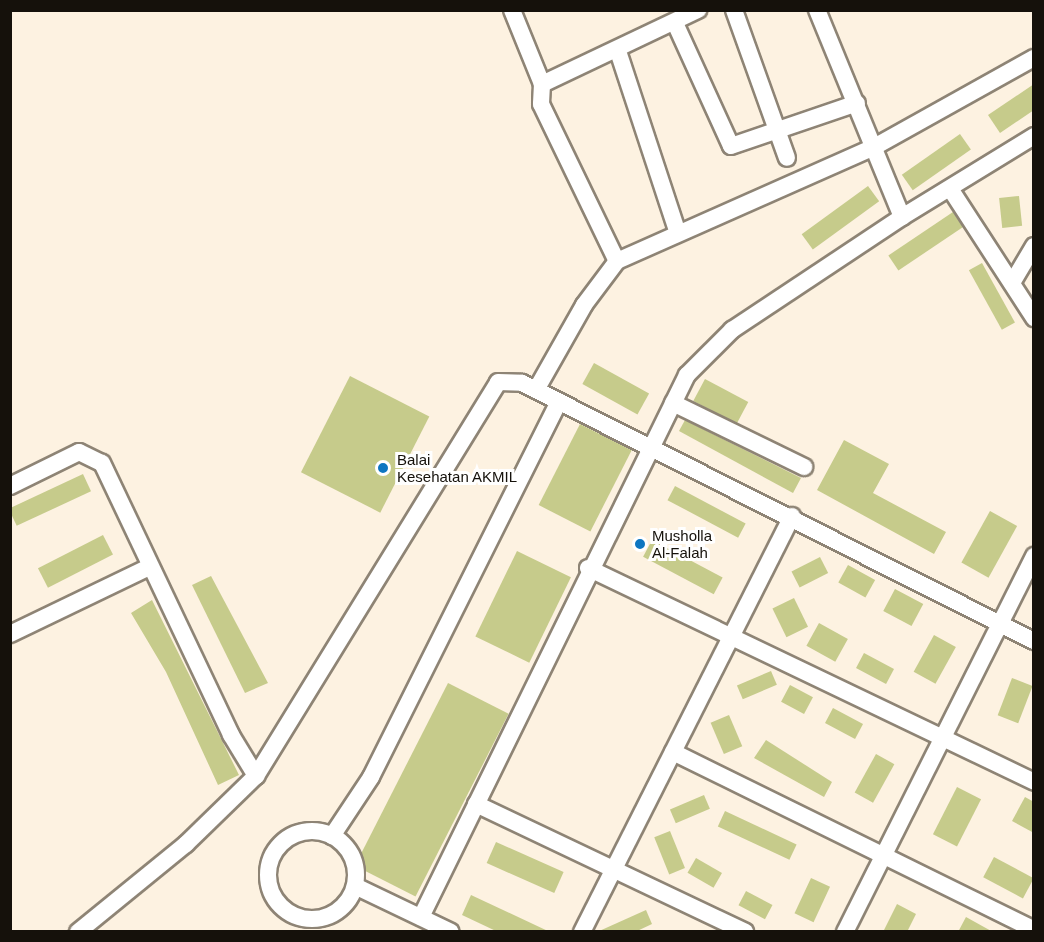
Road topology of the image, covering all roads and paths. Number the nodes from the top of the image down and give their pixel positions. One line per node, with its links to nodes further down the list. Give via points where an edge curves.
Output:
1 (512, 10): 8 (street)
2 (698, 10): 5 (street)
3 (734, 10): 10 (street)
4 (818, 10): 9 (street)
5 (675, 23): 6 (street); 10 (street, via 728,144 737,146)
6 (618, 51): 8 (street); 16 (street)
7 (1034, 58): 12 (street)
8 (542, 84): 18 (street, via 541,104)
9 (860, 109): 10 (street); 12 (street)
10 (778, 131): 13 (street)
11 (1034, 136): 14 (street)
12 (873, 142): 15 (street); 16 (street)
13 (787, 158)
14 (951, 190): 15 (street); 19 (street)
15 (902, 217): 23 (street, via 732,330 687,375)
16 (677, 231): 18 (street)
17 (1034, 246): 19 (street)
18 (613, 257): 21 (street, via 571,328)
19 (1012, 283): 20 (street)
20 (1034, 318)
21 (524, 385): 22 (street); 37 (street, via 491,386)
22 (559, 401): 24 (street); 40 (street, via 371,777)
23 (674, 403): 24 (street); 25 (street)
24 (651, 446): 27 (street); 30 (street)
25 (804, 466)
26 (10, 486): 29 (street, via 79,452 93,454 102,464)
27 (792, 516): 31 (street); 33 (street)
28 (1034, 556): 31 (street)
29 (149, 567): 32 (street); 37 (street)
30 (588, 568): 33 (street); 39 (street)
31 (999, 624): 34 (street); 35 (street)
32 (10, 633)
33 (731, 636): 35 (street); 36 (street)
34 (1034, 640)
35 (944, 738): 38 (street); 41 (street)
36 (673, 752): 41 (street); 42 (street)
37 (256, 776): 47 (street, via 186,844)
38 (1034, 782)
39 (476, 804): 42 (street); 44 (street)
40 (332, 836): 43 (street, via 353,859); 45 (street, via 307,831 292,836 269,864 272,893)
41 (883, 855): 46 (street); 51 (street)
42 (616, 867): 49 (street); 50 (street)
43 (355, 886): 44 (street); 45 (street, via 334,914)
44 (421, 917): 48 (street)
45 (302, 925)
46 (1034, 930)
47 (78, 932)
48 (451, 932)
49 (582, 932)
50 (745, 932)
51 (845, 932)

